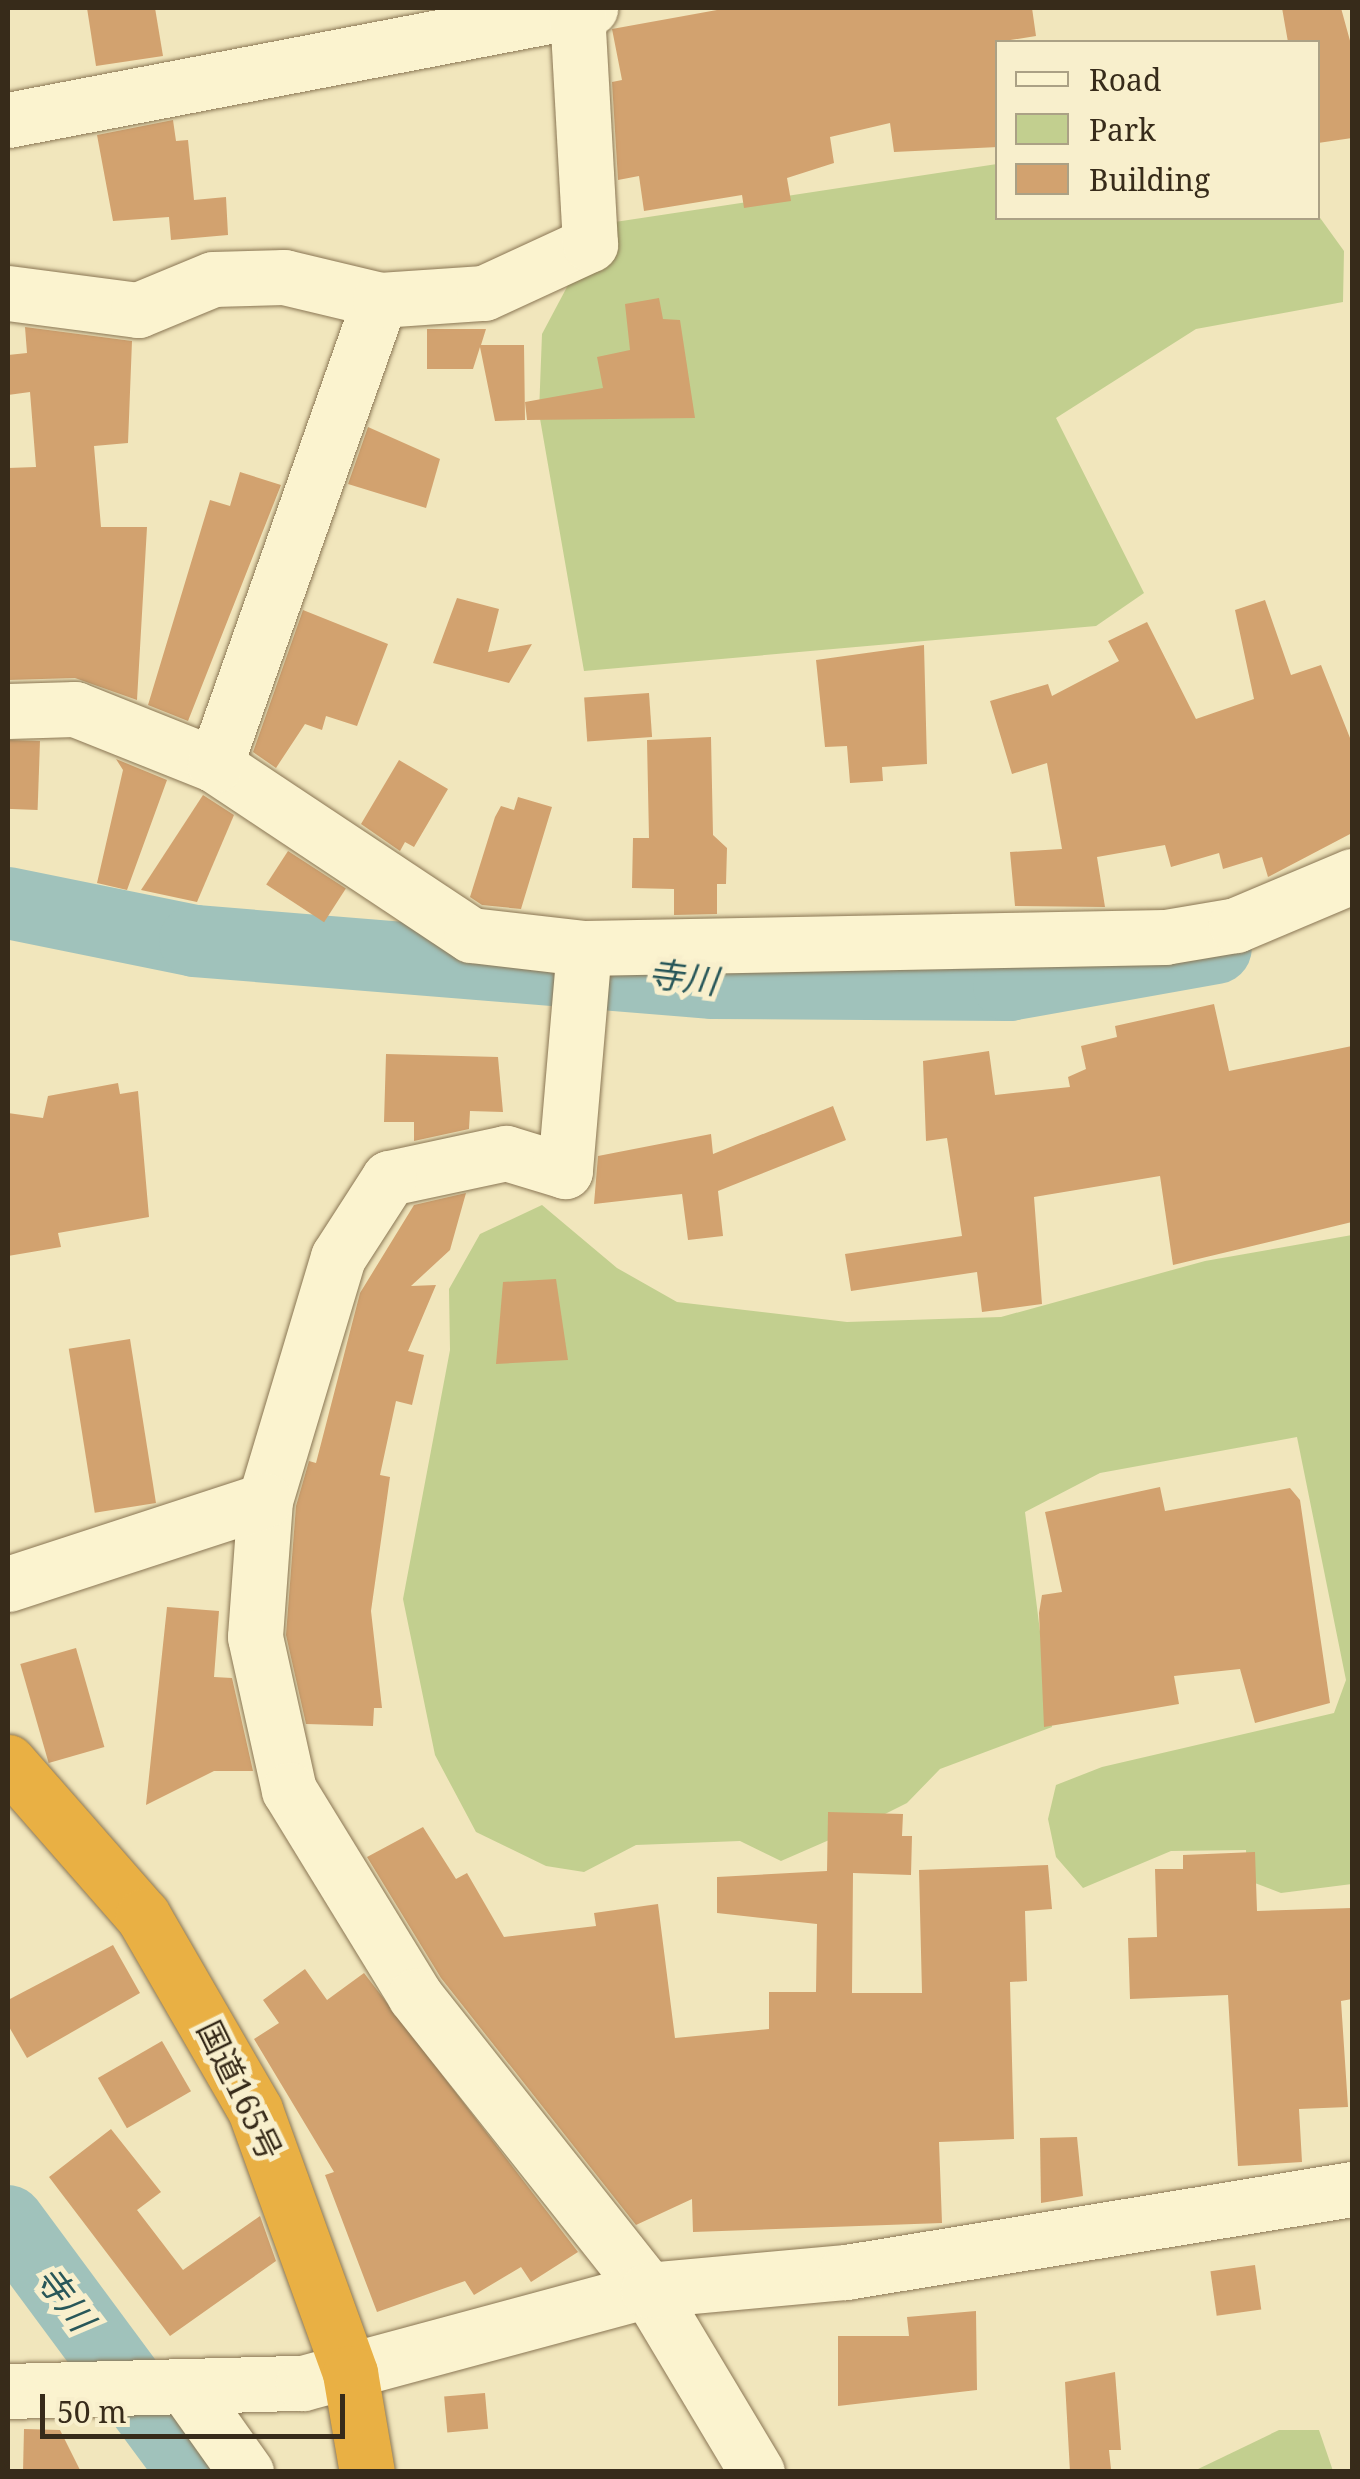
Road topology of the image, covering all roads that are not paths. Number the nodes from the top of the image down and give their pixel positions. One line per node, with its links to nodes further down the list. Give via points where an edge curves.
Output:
1 (583, 9): 2 (street); 4 (street, via 590,244 484,294)
2 (8, 120)
3 (8, 294): 4 (street, via 138,310 214,280 284,277)
4 (380, 300): 6 (street)
5 (8, 711): 6 (street, via 75,709)
6 (215, 765): 8 (street, via 472,935)
7 (1352, 876): 8 (street, via 1236,925 1164,937)
8 (583, 964): 9 (street, via 566,1171 506,1154 389,1178 338,1258)
9 (266, 1500): 10 (street); 13 (street, via 255,1637 289,1790 416,1996)
10 (8, 1584)
11 (8, 1762): 14 (highway, 国道165号, via 90,1848 188,1987 255,2110)
12 (1352, 2189): 13 (street, via 846,2272)
13 (648, 2290): 14 (street, via 483,2328); 19 (street)
14 (350, 2373): 15 (street); 18 (highway, 国道165号)
15 (180, 2389): 16 (street); 17 (street)
16 (21, 2391)
17 (246, 2472)
18 (367, 2472)
19 (757, 2472)

